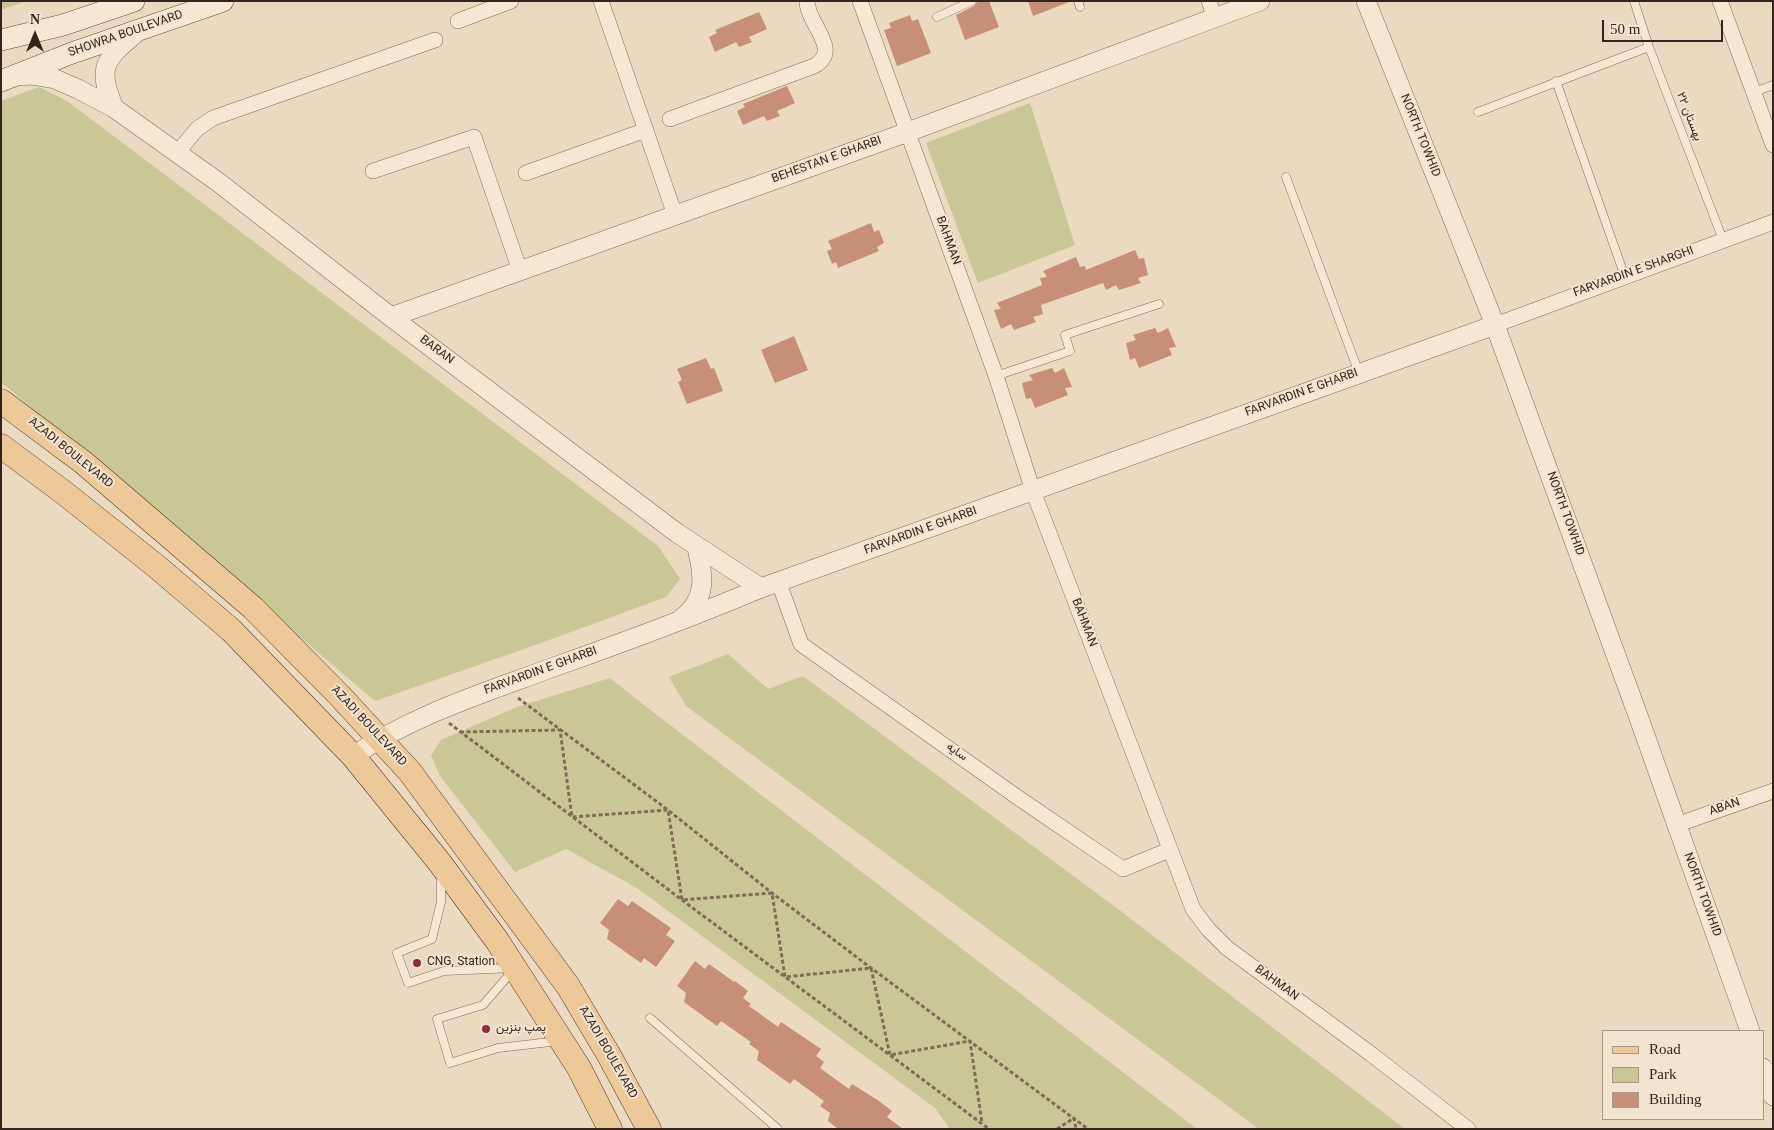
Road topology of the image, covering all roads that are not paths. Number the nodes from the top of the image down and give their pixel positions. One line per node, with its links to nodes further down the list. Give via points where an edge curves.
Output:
1 (134, 1): 16 (main road, via 62,25)
2 (223, 1): 15 (main road, SHOWRA BOULEVARD)
3 (511, 1): 14 (street)
4 (602, 1): 26 (street)
5 (808, 1): 25 (street, via 826,48 823,62)
6 (860, 1): 27 (street, BAHMAN)
7 (972, 1): 13 (lane)
8 (1260, 1): 12 (street, BEHESTAN E GHARBI)
9 (1366, 1): 40 (street, NORTH TOWHID)
10 (1634, 1): 18 (lane, بهستان ۲۲)
11 (1720, 1): 22 (street)
12 (1212, 10): 27 (street, BEHESTAN E GHARBI)
13 (937, 17)
14 (458, 21)
15 (140, 30): 19 (main road, SHOWRA BOULEVARD); 23 (street, via 114,52 107,63 105,83)
16 (1, 40)
17 (435, 40): 29 (street, via 213,118 196,129)
18 (1650, 47): 20 (lane); 35 (lane, بهستان ۲۲)
19 (6, 79): 23 (street, ‌‌BARAN, via 31,75 55,78)
20 (1556, 82): 24 (lane); 37 (lane)
21 (1773, 86): 22 (lane)
22 (1754, 92): 28 (street)
23 (114, 108): 29 (street, ‌‌BARAN)
24 (1478, 112)
25 (670, 119)
26 (646, 130): 31 (street); 33 (street)
27 (908, 132): 33 (street, BEHESTAN E GHARBI); 42 (street, BAHMAN)
28 (1773, 145)
29 (177, 153): 39 (street, ‌‌BARAN)
30 (374, 170): 36 (street, via 474,137)
31 (526, 173)
32 (1286, 177): 41 (lane)
33 (675, 215): 36 (street, BEHESTAN E GHARBI)
34 (1773, 222): 35 (street, FARVARDIN E SHARGHI)
35 (1722, 240): 37 (street, FARVARDIN E SHARGHI)
36 (520, 271): 39 (street, BEHESTAN E GHARBI)
37 (1626, 277): 40 (street, FARVARDIN E SHARGHI)
38 (1159, 304): 42 (lane, via 1065,335 1070,351)
39 (391, 317): 46 (street, ‌‌BARAN)
40 (1495, 325): 41 (street, FARVARDIN E GHARBI); 53 (street, NORTH TOWHID)
41 (1359, 374): 45 (street, FARVARDIN E GHARBI)
42 (996, 376): 45 (street, BAHMAN)
43 (1, 400): 49 (main road, َAZADI BOULEVARD, via 84,463 253,608)
44 (1, 446): 50 (main road, via 148,559 231,630)
45 (1033, 491): 47 (street, FARVARDIN E GHARBI); 54 (street, BAHMAN)
46 (697, 548): 47 (street, ‌‌BARAN); 48 (street, via 702,567 699,596 695,607)
47 (770, 586): 48 (street, FARVARDIN E GHARBI); 54 (street, سایه, via 801,644 1123,869)
48 (671, 625): 49 (street, FARVARDIN E GHARBI, via 501,686)
49 (379, 738): 50 (main road, via 359,732); 51 (main road, via 381,757 373,765); 63 (main road, َAZADI BOULEVARD, via 410,772 568,986)
50 (347, 749): 51 (main road)
51 (370, 776): 55 (main road)
52 (1773, 791): 53 (street, ABAN)
53 (1676, 825): 58 (street, NORTH TOWHID)
54 (1170, 850): 65 (street, BAHMAN, via 1193,909 1227,948)
55 (440, 863): 56 (main road); 56 (lane, via 441,902 432,939 397,953 408,983 444,971)
56 (515, 968): 59 (main road); 59 (lane, via 483,1005 437,1019 450,1063 498,1048)
57 (650, 1018): 64 (lane)
58 (1750, 1030)
59 (562, 1041): 62 (main road)
60 (1764, 1071): 61 (street)
61 (1773, 1096)
62 (610, 1129)
63 (649, 1129)
64 (778, 1129)
65 (1468, 1129)

